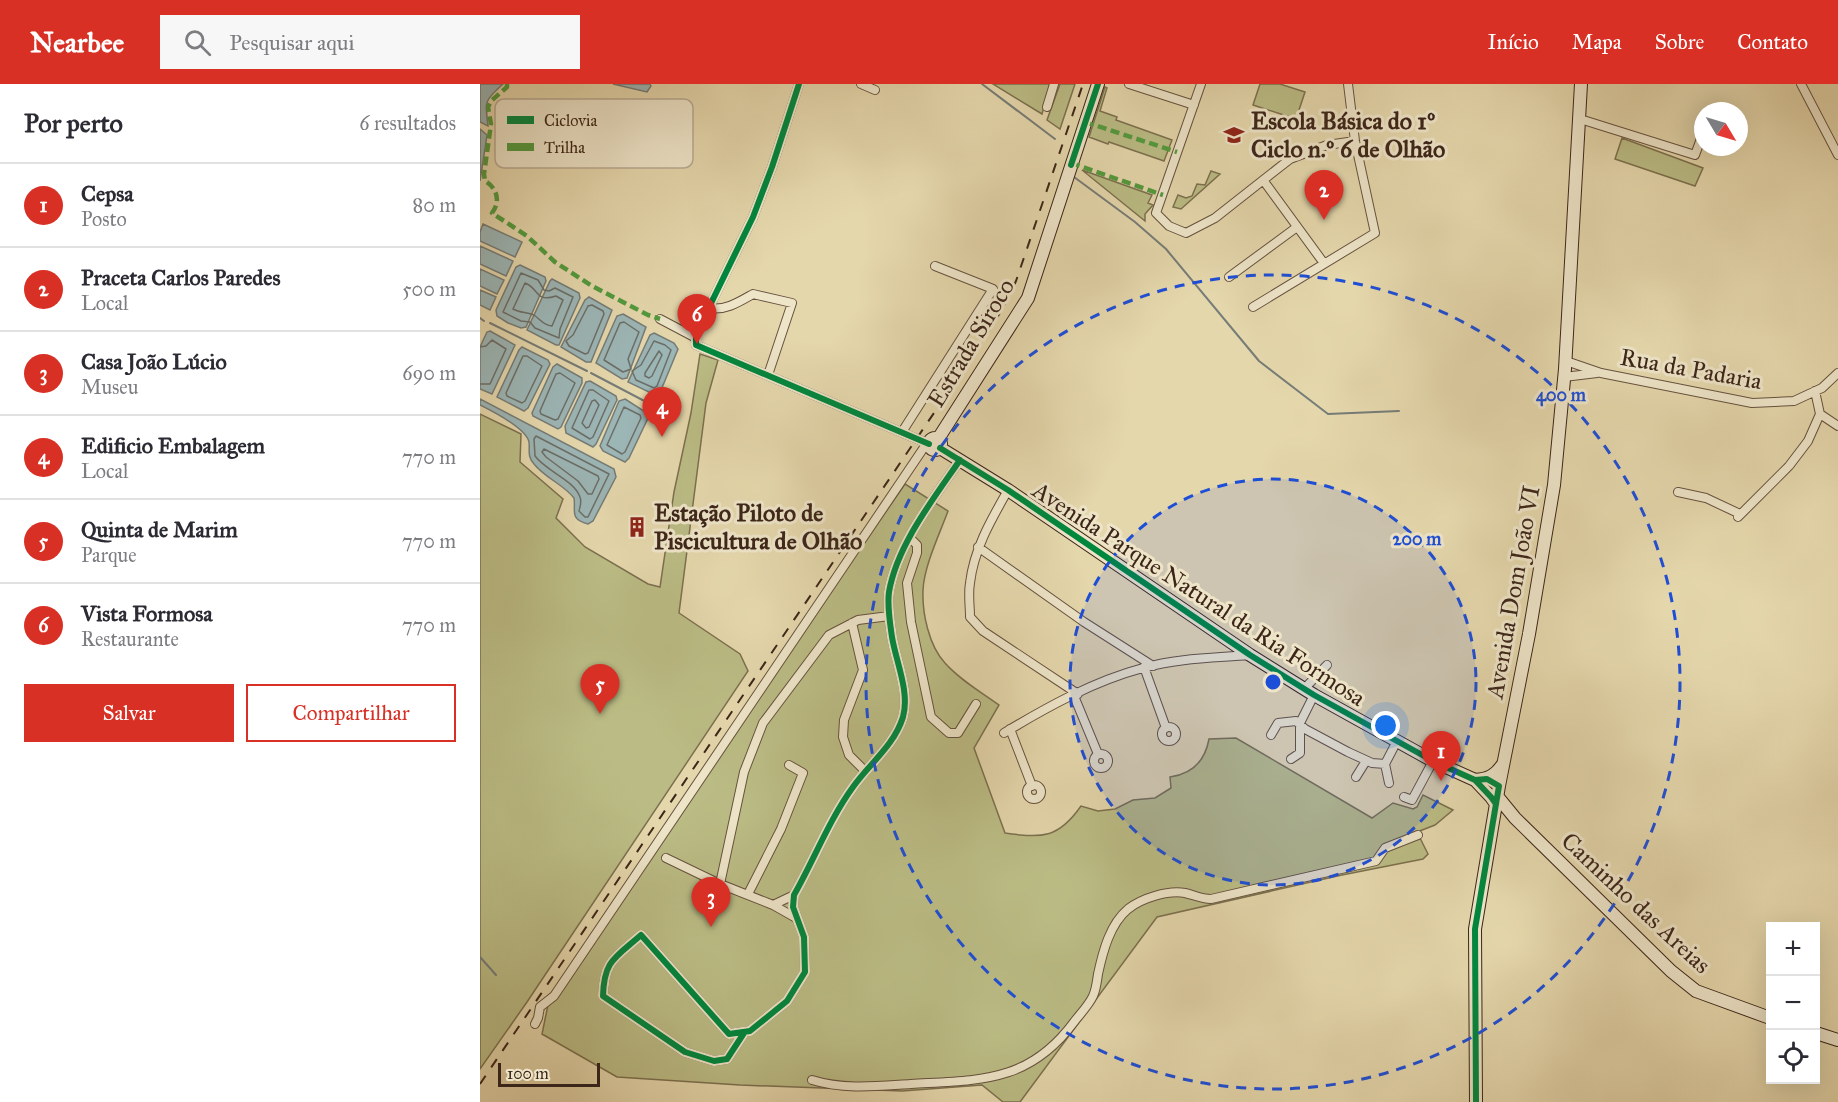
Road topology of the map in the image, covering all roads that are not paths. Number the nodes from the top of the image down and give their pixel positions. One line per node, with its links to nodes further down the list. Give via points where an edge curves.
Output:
1 (799, 84): 23 (street, via 753,217)
2 (861, 84): 10 (street)
3 (1054, 84): 12 (street)
4 (1098, 84): 35 (street, Estrada Siroco, via 1028,298)
5 (1129, 84): 11 (street)
6 (1201, 84): 11 (street)
7 (1348, 84): 14 (street)
8 (1801, 84): 16 (street)
9 (1581, 85): 13 (street, Avenida Dom João VI)
10 (874, 90)
11 (1194, 105): 17 (street, via 1156,213 1169,226 1186,233 1215,218)
12 (1047, 107)
13 (1580, 119): 15 (street); 26 (street, Avenida Dom João VI)
14 (1355, 141): 17 (street, via 1327,145 1290,159); 19 (street, via 1375,233)
15 (1694, 155)
16 (1838, 155)
17 (1263, 180): 18 (street)
18 (1297, 227): 19 (street); 21 (street)
19 (1323, 262): 22 (street)
20 (935, 266): 34 (street, via 993,290)
21 (1229, 277)
22 (1253, 307)
23 (709, 308): 25 (street); 29 (street, via 718,309 753,294 792,303)
24 (660, 319): 25 (street)
25 (696, 338): 29 (street, via 696,345)
26 (1566, 361): 27 (street); 30 (street, Avenida Dom João VI)
27 (1600, 373): 30 (street); 31 (street, Rua da Padaria, via 1752,403 1794,401)
28 (1838, 373): 31 (street, Rua da Padaria)
29 (768, 375): 34 (street)
30 (1564, 377): 60 (street, Avenida Dom João VI, via 1554,485)
31 (1815, 391): 32 (street)
32 (1820, 414): 33 (street); 38 (street, via 1808,441 1789,466 1739,515 1706,498)
33 (1838, 426)
34 (902, 432): 35 (street)
35 (933, 443): 36 (street, Avenida Parque Natural da Ria Formosa); 79 (street, via 554,996 540,1007)
36 (960, 460): 37 (street, Avenida Parque Natural da Ria Formosa); 39 (street)
37 (1008, 490): 40 (street); 44 (street, Avenida Parque Natural da Ria Formosa)
38 (1678, 492)
39 (910, 538): 41 (street, via 889,592); 50 (street, via 917,545 907,584 911,622 931,717 950,733 958,733)
40 (978, 547): 43 (street); 49 (street, via 969,584 970,617 983,631)
41 (890, 616): 42 (street); 62 (street, via 905,700 903,716 897,732)
42 (852, 623): 62 (street, via 863,670 844,720 843,737 849,754); 73 (street, via 829,635 763,723 744,772)
43 (1131, 652): 46 (street); 47 (street, via 1134,666)
44 (1250, 655): 46 (street, via 1186,659); 48 (street, Avenida Parque Natural da Ria Formosa)
45 (1327, 664): 48 (street)
46 (1148, 667): 47 (street); 52 (street)
47 (1130, 672): 49 (street)
48 (1309, 692): 51 (street); 54 (street, Avenida Parque Natural da Ria Formosa)
49 (1076, 695): 55 (street); 66 (street, via 1007,731)
50 (976, 704)
51 (1300, 723): 53 (street, via 1278,723); 56 (street, via 1300,753); 57 (street)
52 (1166, 728)
53 (1271, 735)
54 (1397, 741): 58 (street, Avenida Parque Natural da Ria Formosa); 59 (street)
55 (1098, 754)
56 (1291, 759)
57 (1366, 760): 59 (street); 63 (street)
58 (1433, 761): 64 (street, Avenida Parque Natural da Ria Formosa); 67 (street, via 1412,800)
59 (1385, 764): 65 (street)
60 (1503, 764): 64 (street, via 1495,775); 68 (street, Avenida Dom João VI)
61 (789, 765): 74 (street, via 803,773 781,829)
62 (865, 771): 75 (street)
63 (1356, 777)
64 (1482, 782): 68 (street, Avenida Parque Natural da Ria Formosa); 68 (street, Caminho das Areias)
65 (1389, 783)
66 (1032, 786)
67 (1404, 797)
68 (1496, 800): 69 (street, Caminho das Areias); 70 (street, Avenida Dom João VI)
69 (1510, 817): 70 (street); 78 (street, Caminho das Areias, via 1696,991)
70 (1491, 833): 84 (street, Avenida Dom João VI, via 1476,929)
71 (1418, 835): 83 (street, via 1385,848 1376,861 1361,865 1211,898 1169,893 1128,909 1111,931 1094,996 1063,1036 1035,1060 1014,1071 955,1083 856,1087)
72 (666, 858): 73 (street)
73 (720, 884): 74 (street)
74 (748, 894): 76 (street)
75 (794, 895): 76 (street); 77 (street)
76 (773, 905): 77 (street)
77 (796, 918): 80 (street, via 804,937 805,972 787,1001)
78 (1766, 1017)
79 (535, 1024)
80 (744, 1033): 80 (street, via 729,1034 640,935 608,964 603,996 685,1052 714,1061 727,1059)
81 (1820, 1035): 82 (street)
82 (1838, 1040)
83 (812, 1080)
84 (1476, 1102)

